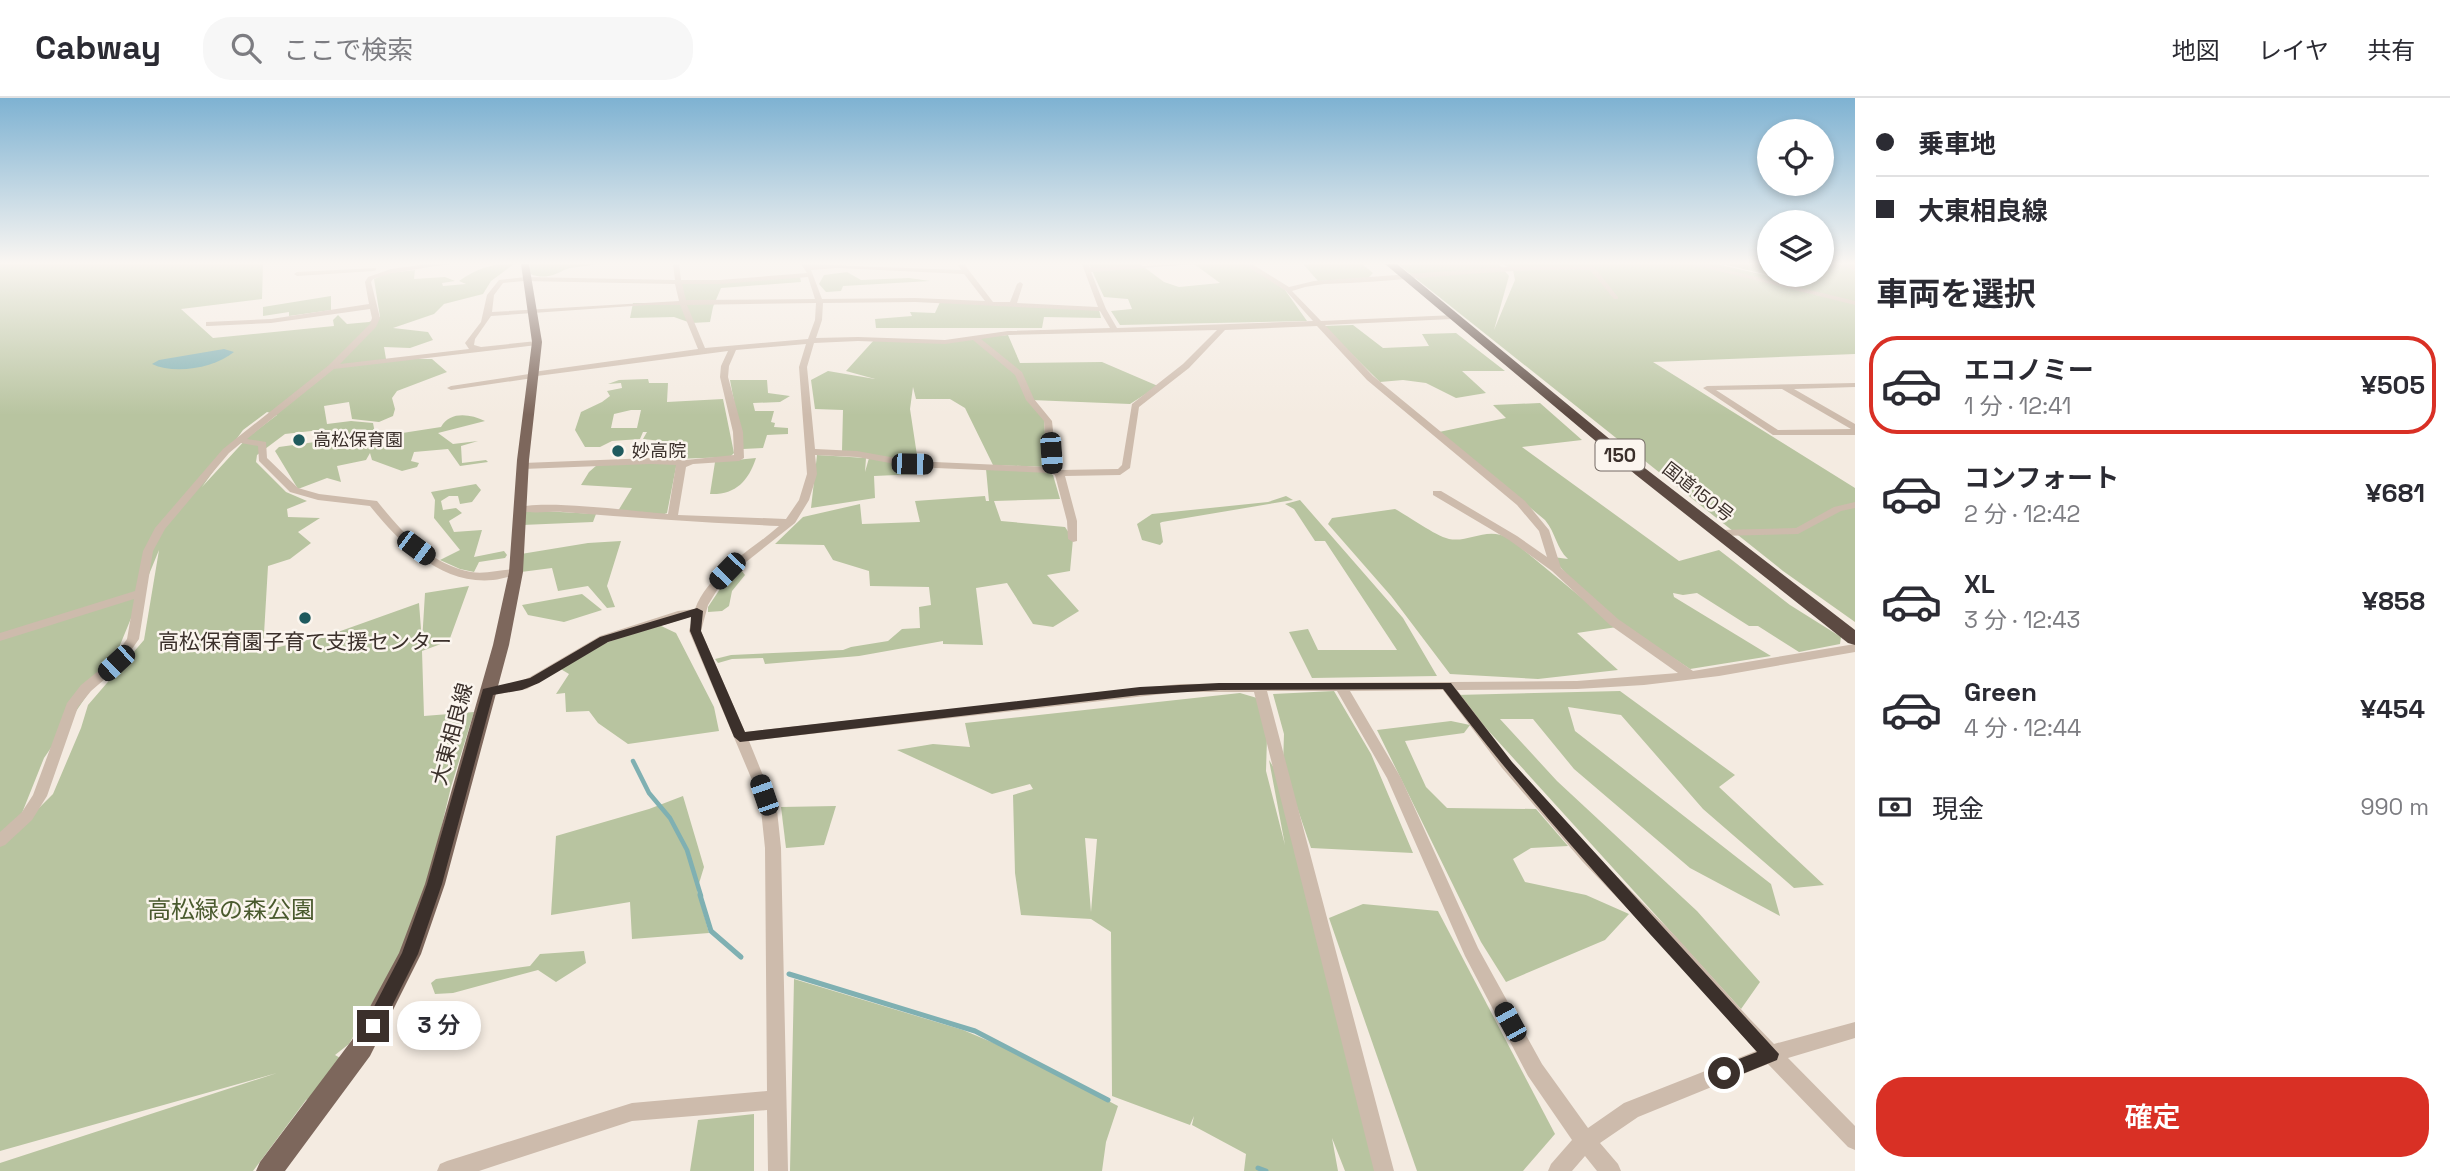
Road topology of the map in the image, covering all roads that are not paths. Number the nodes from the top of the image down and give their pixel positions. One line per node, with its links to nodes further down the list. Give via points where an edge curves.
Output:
1 (319, 314): 11 (street, via 239,325)
2 (375, 314): 21 (street, via 376,321)
3 (487, 314): 19 (street, via 469,343)
4 (532, 314): 17 (main road, 大東相良線)
5 (688, 314): 20 (street)
6 (821, 314): 16 (street)
7 (1105, 314): 14 (street)
8 (1309, 314): 12 (street)
9 (1449, 314): 10 (highway, 国道150号 / 150)
10 (1452, 317): 12 (street); 37 (highway, 国道150号 / 150)
11 (209, 324)
12 (1317, 324): 13 (street); 39 (street, via 1370,378 1521,503 1544,530)
13 (1223, 328): 14 (street); 31 (street, via 1186,366 1135,406 1125,470)
14 (1114, 330): 15 (street, via 1008,333)
15 (976, 339): 16 (street); 31 (street, via 1019,374 1030,400 1048,422)
16 (810, 341): 18 (street); 28 (street, via 803,367)
17 (537, 343): 19 (street); 22 (main road, 大東相良線)
18 (733, 348): 20 (street); 29 (street, via 724,377 738,432 739,458)
19 (484, 350): 21 (street)
20 (703, 351): 22 (street)
21 (332, 367): 27 (street)
22 (533, 375): 25 (street); 30 (main road, 大東相良線)
23 (1855, 385): 24 (street)
24 (1783, 386): 26 (street); 26 (street, via 1707,388 1776,433)
25 (450, 388)
26 (1855, 430)
27 (237, 440): 40 (street, via 263,444 262,459 294,490 373,503 405,539 435,563 489,577); 41 (street, via 153,539)
28 (810, 452): 31 (street, via 857,454 912,464); 36 (street, via 810,485)
29 (686, 463): 30 (street); 35 (street, via 681,465)
30 (523, 466): 34 (main road, 大東相良線)
31 (1056, 472): 38 (street)
32 (1437, 493): 39 (street, via 1485,519)
33 (1855, 505): 37 (street, via 1798,531)
34 (520, 509): 35 (street); 40 (main road, 大東相良線)
35 (673, 517): 36 (street)
36 (790, 523): 42 (street, via 727,571)
37 (1720, 533): 44 (highway, 国道150号 / 150)
38 (1073, 539)
39 (1556, 569): 46 (street, via 1614,622)
40 (516, 572): 50 (main road, 大東相良線)
41 (141, 593): 43 (street); 52 (street, via 133,639 78,696 40,796 27,816)
42 (697, 611): 50 (street, via 604,639 522,686); 51 (street, via 695,631)
43 (0, 637)
44 (1855, 639)
45 (1855, 648): 46 (street)
46 (1691, 676): 47 (street, via 1577,685)
47 (1447, 685): 49 (street); 54 (street, via 1552,817)
48 (1259, 686): 49 (street); 51 (street, via 1140,691); 61 (street)
49 (1341, 686): 57 (street, via 1394,778 1471,951 1535,1070)
50 (487, 692): 58 (main road, 大東相良線, via 435,884 410,954 361,1048)
51 (740, 737): 55 (street, via 769,810 773,848)
52 (0, 841)
53 (1855, 1030): 54 (street)
54 (1771, 1054): 56 (street); 57 (street, via 1630,1110)
55 (776, 1100): 59 (street, via 632,1112); 60 (street)
56 (1855, 1140)
57 (1585, 1141): 62 (street); 63 (street)
58 (269, 1171)
59 (447, 1171)
60 (778, 1171)
61 (1384, 1171)
62 (1558, 1171)
63 (1611, 1171)

